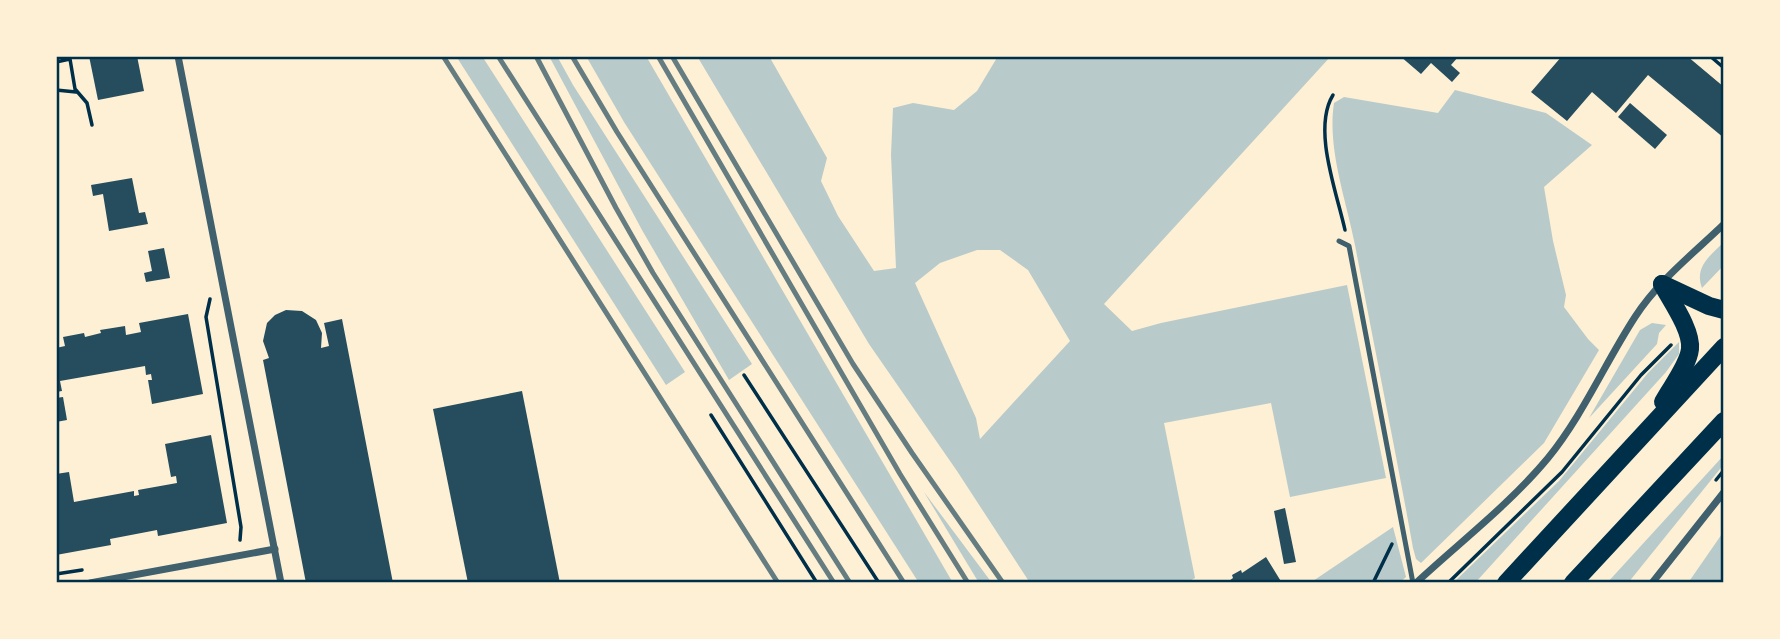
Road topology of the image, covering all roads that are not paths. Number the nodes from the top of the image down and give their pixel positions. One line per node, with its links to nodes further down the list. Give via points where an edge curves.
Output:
1 (178, 56): 10 (street)
2 (1724, 224): 4 (street)
3 (1339, 241): 13 (lane, via 1349,246)
4 (1662, 284): 5 (main road); 8 (main road, via 1687,329 1690,346); 13 (street, via 1637,315 1547,459)
5 (1724, 310)
6 (1724, 347): 8 (main road)
7 (1724, 421): 15 (main road)
8 (1649, 427): 14 (main road)
9 (1724, 492): 16 (street)
10 (275, 549): 11 (street); 12 (street)
11 (90, 583)
12 (281, 583)
13 (1414, 583)
14 (1506, 583)
15 (1573, 583)
16 (1652, 583)

